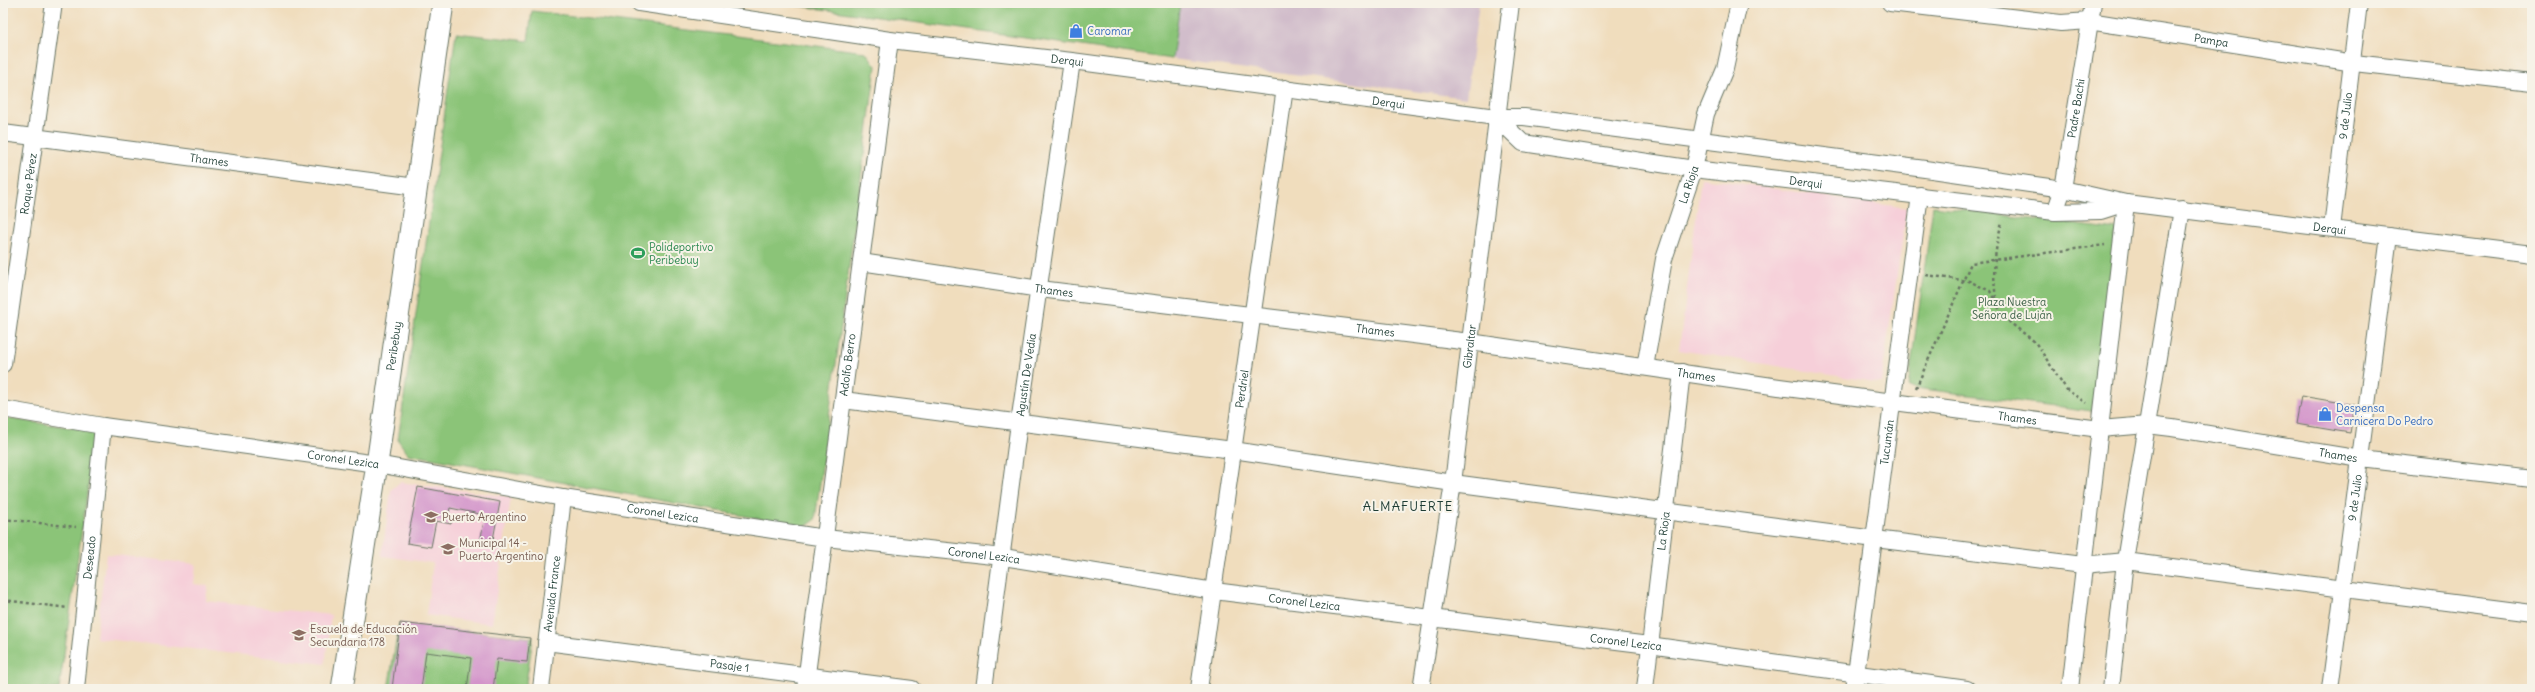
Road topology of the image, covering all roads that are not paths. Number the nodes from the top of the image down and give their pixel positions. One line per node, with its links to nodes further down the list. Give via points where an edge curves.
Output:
1 (54, 3): 17 (street, Roque Pérez)
2 (443, 3): 20 (street, Peribebuy)
3 (639, 3): 10 (street, Derqui)
4 (1511, 3): 15 (street, Gibraltar)
5 (1739, 3): 18 (street, La Rioja, via 1725,69 1706,114)
6 (1890, 3): 9 (street, Pampa, via 2061,23)
7 (2092, 3): 9 (street, Padre Bachi)
8 (2359, 3): 12 (street, 9 de Julio)
9 (2089, 21): 12 (street, Pampa); 21 (street, Padre Bachi)
10 (890, 40): 11 (street, Derqui); 29 (street, Adolfo Berro)
11 (1072, 61): 14 (street, Derqui); 30 (street, Agustín De Vedia)
12 (2354, 63): 13 (street, Pampa); 26 (street, 9 de Julio)
13 (2532, 83)
14 (1285, 88): 15 (street, Derqui); 31 (street, Perdriel)
15 (1496, 117): 18 (street, Derqui, via 1524,117); 19 (street, Derqui, via 1523,143); 32 (street, Gibraltar)
16 (3, 133): 17 (street, Thames)
17 (35, 138): 20 (street, Thames); 33 (street, Roque Pérez)
18 (1699, 141): 19 (street, La Rioja); 21 (street, Derqui)
19 (1694, 169): 22 (street, Derqui); 34 (street, La Rioja, via 1664,259)
20 (416, 187): 45 (street, Peribebuy)
21 (2063, 189): 23 (street, Derqui); 25 (street, Padre Bachi)
22 (1920, 195): 25 (street, Derqui); 37 (street, Tucumán)
23 (2126, 203): 24 (street, Derqui); 25 (street, Derqui, via 2101,211); 39 (street)
24 (2182, 209): 26 (street, Derqui); 41 (street)
25 (2055, 212)
26 (2332, 228): 27 (street, Derqui)
27 (2389, 236): 28 (street, Derqui); 44 (street, 9 de Julio)
28 (2532, 254)
29 (861, 262): 30 (street, Thames); 36 (street, Adolfo Berro)
30 (1040, 289): 31 (street, Thames); 40 (street, Agustín De Vedia)
31 (1252, 315): 32 (street, Thames); 43 (street, Perdriel)
32 (1470, 342): 34 (street, Thames); 47 (street, Gibraltar)
33 (3, 364)
34 (1645, 367): 35 (street, Thames)
35 (1682, 372): 37 (street, Thames); 49 (street, La Rioja)
36 (843, 400): 40 (street); 50 (street, Adolfo Berro)
37 (1893, 401): 39 (street, Thames); 51 (street, Tucumán)
38 (3, 409): 42 (street, Coronel Lezica)
39 (2100, 421): 41 (street, Thames); 54 (street)
40 (1019, 423): 43 (street); 52 (street, Agustín De Vedia)
41 (2147, 425): 44 (street, Thames); 53 (street)
42 (103, 426): 45 (street, Coronel Lezica); 63 (street, Deseado)
43 (1233, 450): 47 (street); 56 (street, Perdriel)
44 (2361, 459): 46 (street, Thames); 55 (street, 9 de Julio)
45 (377, 464): 48 (street, Coronel Lezica); 64 (street, Peribebuy)
46 (2532, 479)
47 (1453, 483): 49 (street); 58 (street, Gibraltar)
48 (563, 498): 50 (street, Coronel Lezica); 59 (street, Avenida France)
49 (1665, 511): 51 (street); 60 (street, La Rioja)
50 (825, 538): 52 (street, Coronel Lezica); 62 (street, Adolfo Berro)
51 (1875, 539): 54 (street); 61 (street, Tucumán)
52 (1003, 557): 56 (street, Coronel Lezica); 67 (street, Agustín De Vedia)
53 (2125, 561): 54 (street); 55 (street); 74 (street)
54 (2083, 565): 73 (street)
55 (2343, 587): 57 (street); 75 (street, 9 de Julio)
56 (1214, 591): 58 (street, Coronel Lezica); 68 (street, Perdriel)
57 (2532, 613)
58 (1432, 618): 60 (street, Coronel Lezica); 69 (street, Gibraltar)
59 (546, 642): 62 (street, Pasaje 1); 65 (street, Avenida France)
60 (1649, 645): 61 (street, Coronel Lezica); 70 (street, La Rioja)
61 (1856, 672): 71 (street, Tucumán); 72 (street, Coronel Lezica)
62 (806, 682): 66 (street, Pasaje 1)
63 (76, 689)
64 (342, 689)
65 (541, 689)
66 (912, 689)
67 (984, 689)
68 (1199, 689)
69 (1421, 689)
70 (1645, 689)
71 (1854, 689)
72 (1968, 689)
73 (2070, 689)
74 (2111, 689)
75 (2330, 689)

